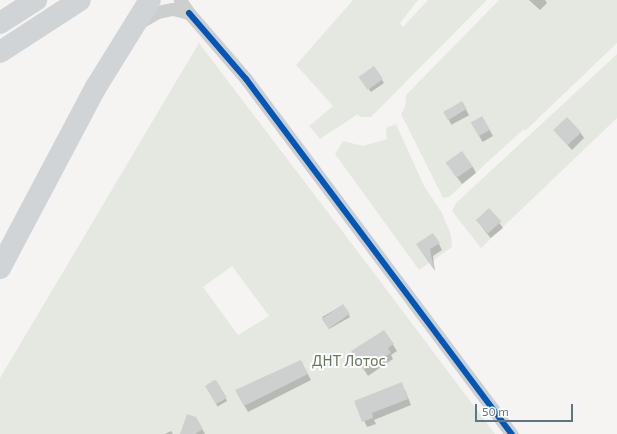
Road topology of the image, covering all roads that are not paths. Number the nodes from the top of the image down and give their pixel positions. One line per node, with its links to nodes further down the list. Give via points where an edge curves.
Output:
1 (36, 0): 6 (highway)
2 (80, 0): 8 (highway)
3 (150, 0): 7 (highway)
4 (180, 0): 5 (street)
5 (189, 13): 7 (street, via 173,9 157,12 143,19); 10 (street, via 246,79)
6 (0, 23)
7 (128, 33): 9 (highway, via 96,87)
8 (0, 52)
9 (0, 268)
10 (512, 434)

